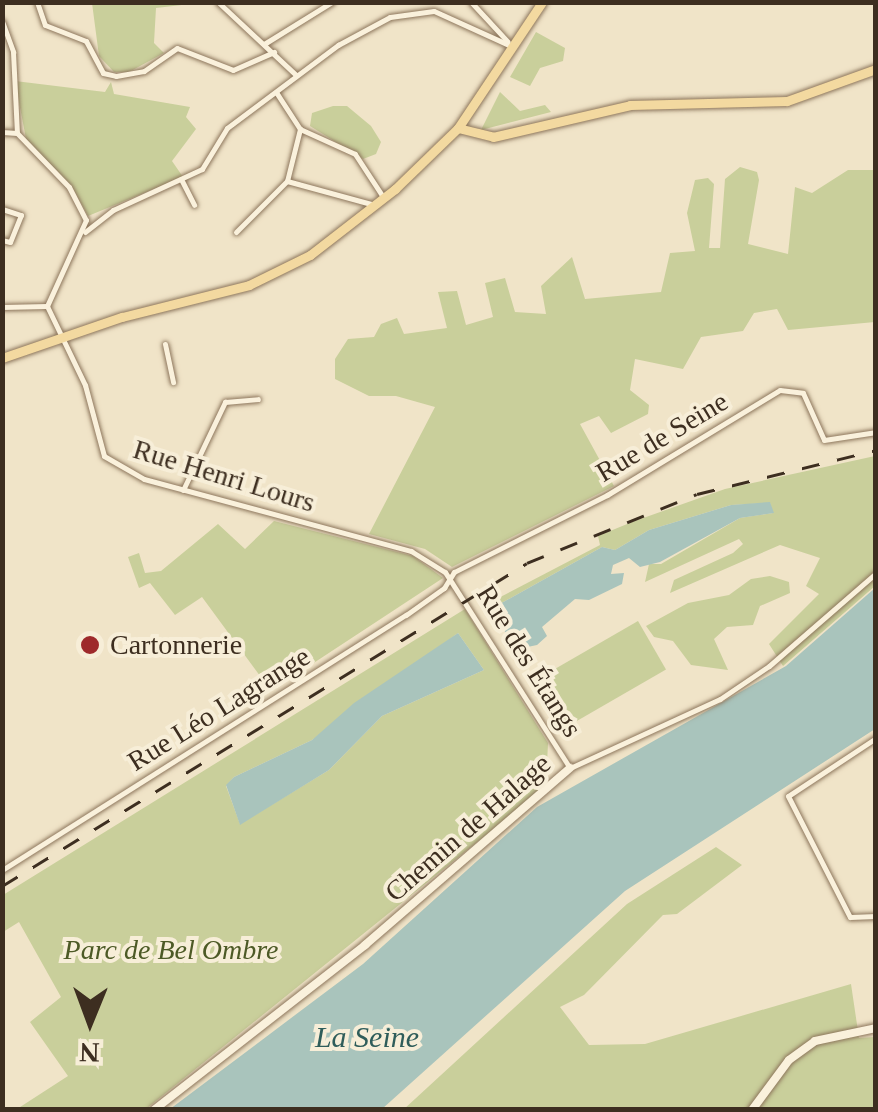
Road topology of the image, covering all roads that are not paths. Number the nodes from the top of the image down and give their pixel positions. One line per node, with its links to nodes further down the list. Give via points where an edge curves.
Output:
1 (38, 2): 9 (street, via 45,25 86,40 104,73 116,76 144,71 176,48 233,70)
2 (218, 2): 7 (street)
3 (332, 2): 7 (street)
4 (471, 2): 8 (street)
5 (542, 2): 8 (main road)
6 (2, 20): 16 (street, via 13,52)
7 (264, 44): 9 (street)
8 (514, 48): 11 (street, via 447,15 415,10 353,35); 13 (main road)
9 (274, 52): 11 (street)
10 (876, 70): 13 (main road, via 787,101 630,105 492,137)
11 (296, 76): 12 (street)
12 (276, 92): 14 (street); 17 (street, via 227,128 202,169)
13 (458, 128): 19 (main road)
14 (300, 129): 18 (street); 19 (street, via 354,154)
15 (2, 132): 16 (street)
16 (17, 133): 22 (street, via 69,188)
17 (181, 179): 20 (street); 23 (street)
18 (288, 181): 19 (street); 25 (street)
19 (380, 202): 29 (main road, via 268,277)
20 (194, 205)
21 (2, 209): 26 (street, via 22,215 10,242)
22 (86, 220): 23 (street); 24 (street)
23 (94, 224): 24 (street)
24 (85, 232): 27 (street)
25 (236, 232)
26 (2, 240)
27 (47, 306): 28 (street); 29 (street, Rue Henri Lours)
28 (2, 308)
29 (61, 338): 31 (main road); 35 (street, Rue Henri Lours, via 85,386 104,456 144,479)
30 (165, 344): 32 (street)
31 (2, 358)
32 (173, 382)
33 (258, 399): 35 (street, via 225,402)
34 (876, 432): 37 (street, Rue de Seine, via 824,440 803,393 780,390 607,495 507,541)
35 (183, 490): 37 (street, Rue Henri Lours, via 411,551)
36 (876, 573): 39 (street, Chemin de Halage, via 770,666 720,700)
37 (451, 576): 39 (street, Rue des Étangs); 40 (street, Rue Léo Lagrange, via 406,615)
38 (876, 738): 41 (street, via 788,796 858,919)
39 (570, 768): 43 (street, Chemin de Halage, via 365,945)
40 (2, 870)
41 (876, 916)
42 (876, 1028): 44 (street, via 815,1041 790,1060)
43 (154, 1110)
44 (752, 1110)

